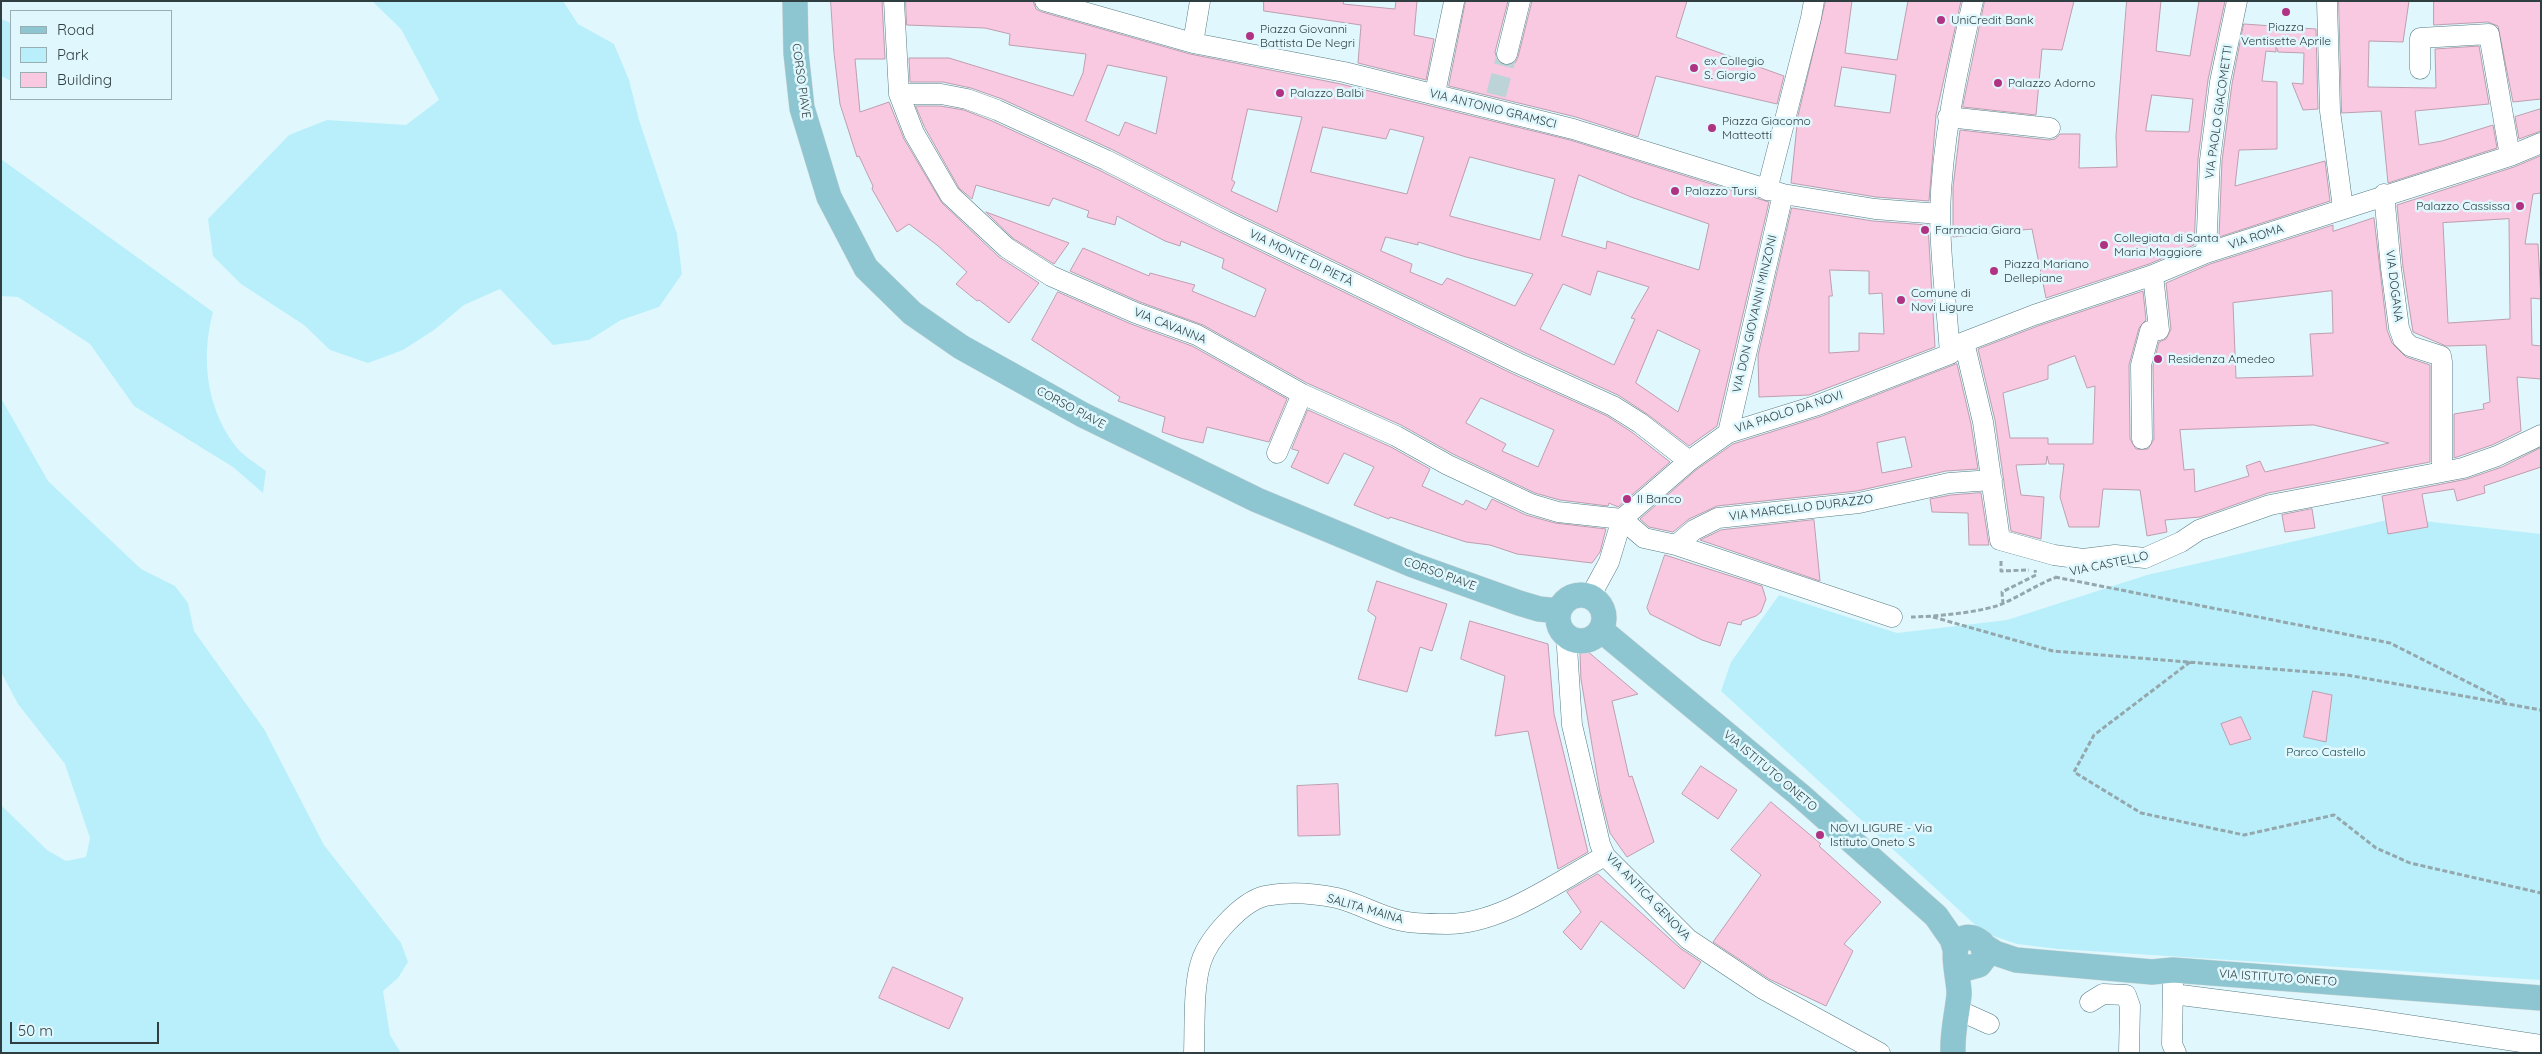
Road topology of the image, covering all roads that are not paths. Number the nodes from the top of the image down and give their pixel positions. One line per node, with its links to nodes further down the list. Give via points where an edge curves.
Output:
1 (794, 1): 39 (main road, CORSO PIAVE, via 802,108 829,197 866,268 912,313 961,347 1083,415 1257,500 1422,568 1519,603)
2 (894, 1): 16 (street, VIA CAVANNA)
3 (1045, 1): 11 (street, VIA ANTONIO GRAMSCI)
4 (1200, 1): 12 (street)
5 (1520, 1): 13 (street)
6 (1814, 1): 21 (street, VIA DON GIOVANNI MINZONI)
7 (1973, 1): 17 (street)
8 (2236, 1): 25 (street, VIA PAOLO GIACOMETTI, via 2220,82 2210,160)
9 (2328, 1): 23 (street, via 2331,119)
10 (1454, 2): 15 (street)
11 (1094, 8): 12 (street, VIA ANTONIO GRAMSCI)
12 (1194, 42): 15 (street, VIA ANTONIO GRAMSCI)
13 (1507, 54)
14 (2420, 69): 20 (street, via 2420,38 2489,34)
15 (1435, 93): 21 (street, VIA ANTONIO GRAMSCI, via 1495,102)
16 (899, 94): 28 (street, VIA CAVANNA, via 914,133 950,196 1007,248 1051,276 1197,335); 33 (street, VIA MONTE DI PIETÀ, via 941,94 968,99 1072,144 1612,406)
17 (1948, 117): 18 (street); 24 (street)
18 (2050, 128)
19 (2541, 143): 20 (street, VIA ROMA)
20 (2510, 156): 22 (street, VIA ROMA)
21 (1775, 192): 24 (street, VIA ANTONIO GRAMSCI, via 1875,209); 29 (street, VIA DON GIOVANNI MINZONI)
22 (2384, 194): 23 (street, VIA ROMA); 34 (street, VIA DOGANA, via 2399,328 2410,346 2441,356)
23 (2342, 208): 25 (street, VIA ROMA)
24 (1940, 214): 27 (street)
25 (2206, 253): 26 (street, VIA ROMA)
26 (2153, 275): 27 (street, VIA ROMA, via 2034,314); 31 (street, via 2159,330 2150,331 2141,365)
27 (1957, 348): 29 (street, VIA PAOLO DA NOVI, via 1818,406); 35 (street, via 1984,422)
28 (1302, 394): 32 (street); 36 (street, VIA CAVANNA, via 1396,436 1530,504 1558,512)
29 (1728, 433): 33 (street, VIA PAOLO DA NOVI)
30 (2541, 434): 34 (street, VIA CASTELLO, via 2497,456)
31 (2142, 439)
32 (1277, 453)
33 (1689, 460): 36 (street, VIA PAOLO DA NOVI)
34 (2442, 472): 35 (street, VIA CASTELLO, via 2270,505 2198,530 2181,542 2145,558 2115,555 2083,559 2054,555 2000,540)
35 (1992, 480): 37 (street, VIA MARCELLO DURAZZO, via 1949,483 1859,503 1718,518 1694,530)
36 (1622, 519): 37 (street, via 1644,538); 38 (street, via 1609,562)
37 (1676, 545): 40 (street)
38 (1590, 596): 39 (main road, via 1571,597); 41 (main road, via 1604,614)
39 (1559, 611): 42 (main road, via 1560,626)
40 (1892, 618)
41 (1601, 630): 42 (main road, via 1587,640); 44 (main road, VIA ISTITUTO ONETO, via 1801,796 1936,916 1952,939)
42 (1569, 638): 43 (street, VIA ANTICA GENOVA, via 1572,725 1600,844)
43 (1606, 856): 51 (street, SALITA MAINA, via 1481,920 1447,924 1399,920 1337,898 1296,892 1263,896 1233,916 1215,935 1200,962); 52 (street, VIA ANTICA GENOVA, via 1688,939 1763,989)
44 (1971, 955): 45 (main road, VIA ISTITUTO ONETO, via 2007,964 2016,960 2152,972); 49 (main road, via 1972,978)
45 (2173, 982): 46 (main road, VIA ISTITUTO ONETO); 50 (street); 54 (street, via 2172,1044)
46 (2541, 998)
47 (2090, 1002): 53 (street, via 2103,994 2126,995 2130,1006)
48 (1989, 1024): 49 (street, via 1969,1015)
49 (1952, 1030)
50 (2541, 1045)
51 (1194, 1053)
52 (1880, 1053)
53 (2129, 1053)
54 (2176, 1053)

